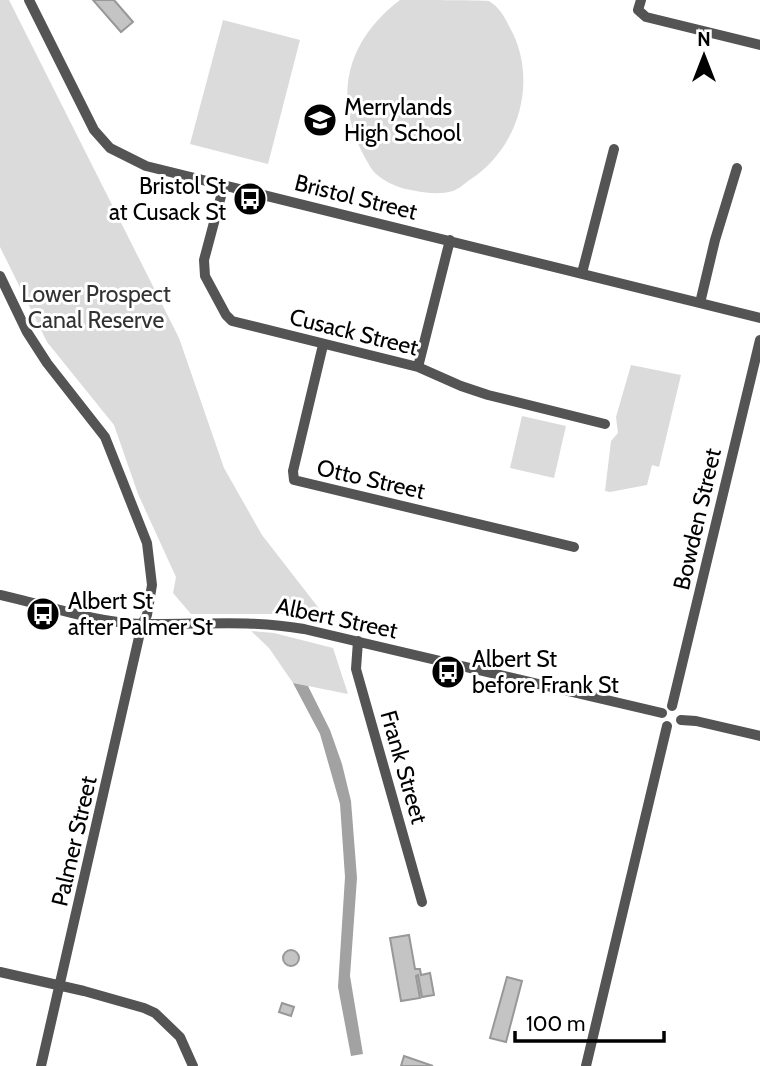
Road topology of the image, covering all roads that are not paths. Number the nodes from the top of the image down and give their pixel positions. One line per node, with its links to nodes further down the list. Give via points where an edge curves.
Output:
1 (29, 0): 6 (street, Bristol Street, via 93,130 110,148 146,166)
2 (640, 0): 3 (street, via 638,10 646,17)
3 (760, 45)
4 (614, 149): 8 (street)
5 (737, 168): 10 (street)
6 (224, 185): 7 (street, Bristol Street); 13 (street, Cusack Street, via 204,260 205,276 226,315 232,321)
7 (450, 240): 8 (street, Bristol Street); 14 (street)
8 (582, 273): 10 (street, Bristol Street)
9 (0, 276): 18 (street, Palmer Street, via 47,363 105,437 147,543 152,585)
10 (700, 303): 11 (street, Bristol Street)
11 (760, 318)
12 (760, 340): 20 (street, Bowden Street)
13 (323, 345): 14 (street, Cusack Street); 16 (street, Otto Street, via 294,480)
14 (418, 367): 15 (street, Cusack Street, via 488,395)
15 (605, 424)
16 (574, 547)
17 (0, 595): 18 (street, Albert Street)
18 (142, 624): 19 (street, Albert Street, via 244,621); 27 (street, Palmer Street)
19 (358, 641): 21 (street, Albert Street); 25 (street, Frank Street, via 356,669)
20 (672, 706): 21 (street); 22 (street, via 679,709)
21 (662, 713): 23 (street)
22 (681, 720): 23 (street); 24 (street)
23 (667, 726): 30 (street)
24 (760, 736)
25 (422, 902)
26 (0, 972): 27 (street)
27 (61, 985): 28 (street, Palmer Street); 29 (street, via 155,1013 180,1037)
28 (41, 1066)
29 (193, 1066)
30 (586, 1066)

